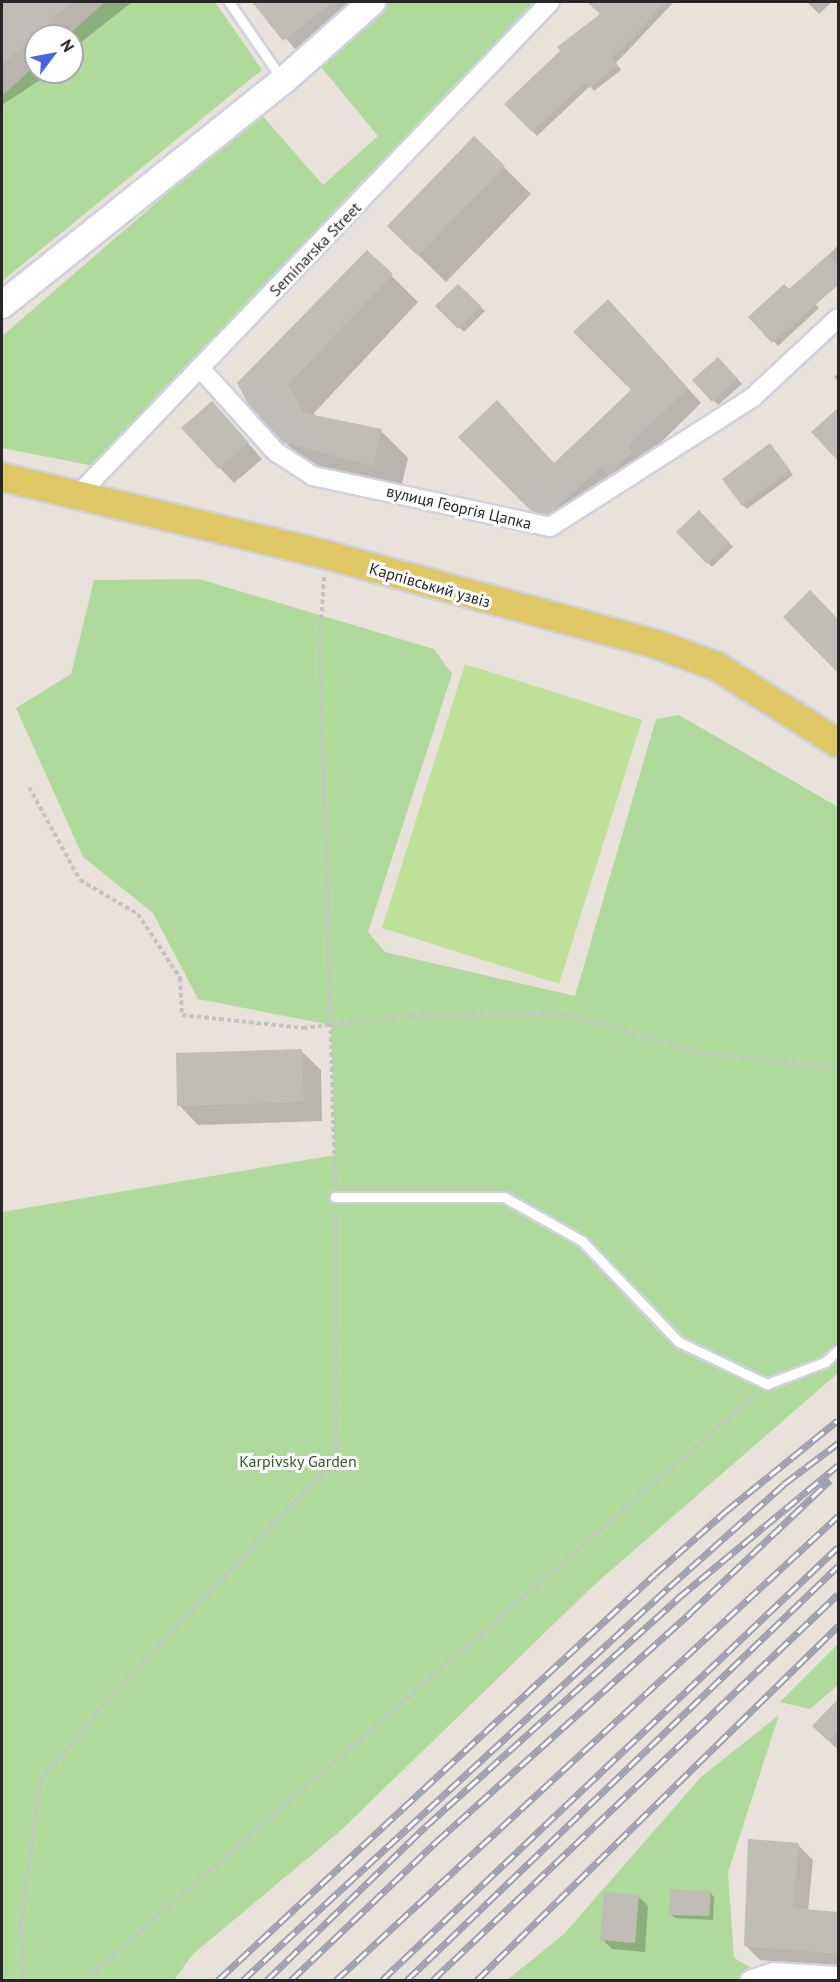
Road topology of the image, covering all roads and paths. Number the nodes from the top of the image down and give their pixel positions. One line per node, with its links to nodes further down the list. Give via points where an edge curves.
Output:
1 (229, 2): 4 (lane)
2 (372, 2): 4 (main road)
3 (550, 2): 7 (street, Seminarska Street)
4 (283, 81): 5 (main road)
5 (2, 305)
6 (838, 318): 7 (street, вулиця Георгія Цапка, via 753,397 550,526 314,476 276,452)
7 (200, 369): 9 (street, Seminarska Street)
8 (2, 477): 9 (main road, Карпівський узвіз)
9 (79, 494): 10 (main road, Карпівський узвіз)
10 (326, 555): 11 (main road, Карпівський узвіз, via 656,644 716,666); 13 (path, via 320,640)
11 (838, 742)
12 (29, 787): 13 (path, via 80,880 138,914 180,978 182,1014 303,1028)
13 (331, 1025): 14 (path, via 412,1015 567,1014 702,1053); 15 (path)
14 (838, 1068)
15 (335, 1197): 17 (lane, via 504,1197 582,1241 679,1342); 19 (path, via 336,1458 105,1703 40,1782 21,1922)
16 (838, 1350): 17 (lane, via 825,1362)
17 (767, 1384): 20 (path)
18 (838, 1977): 21 (street, via 773,1972)
19 (23, 1980)
20 (84, 1980)
21 (750, 1980)

